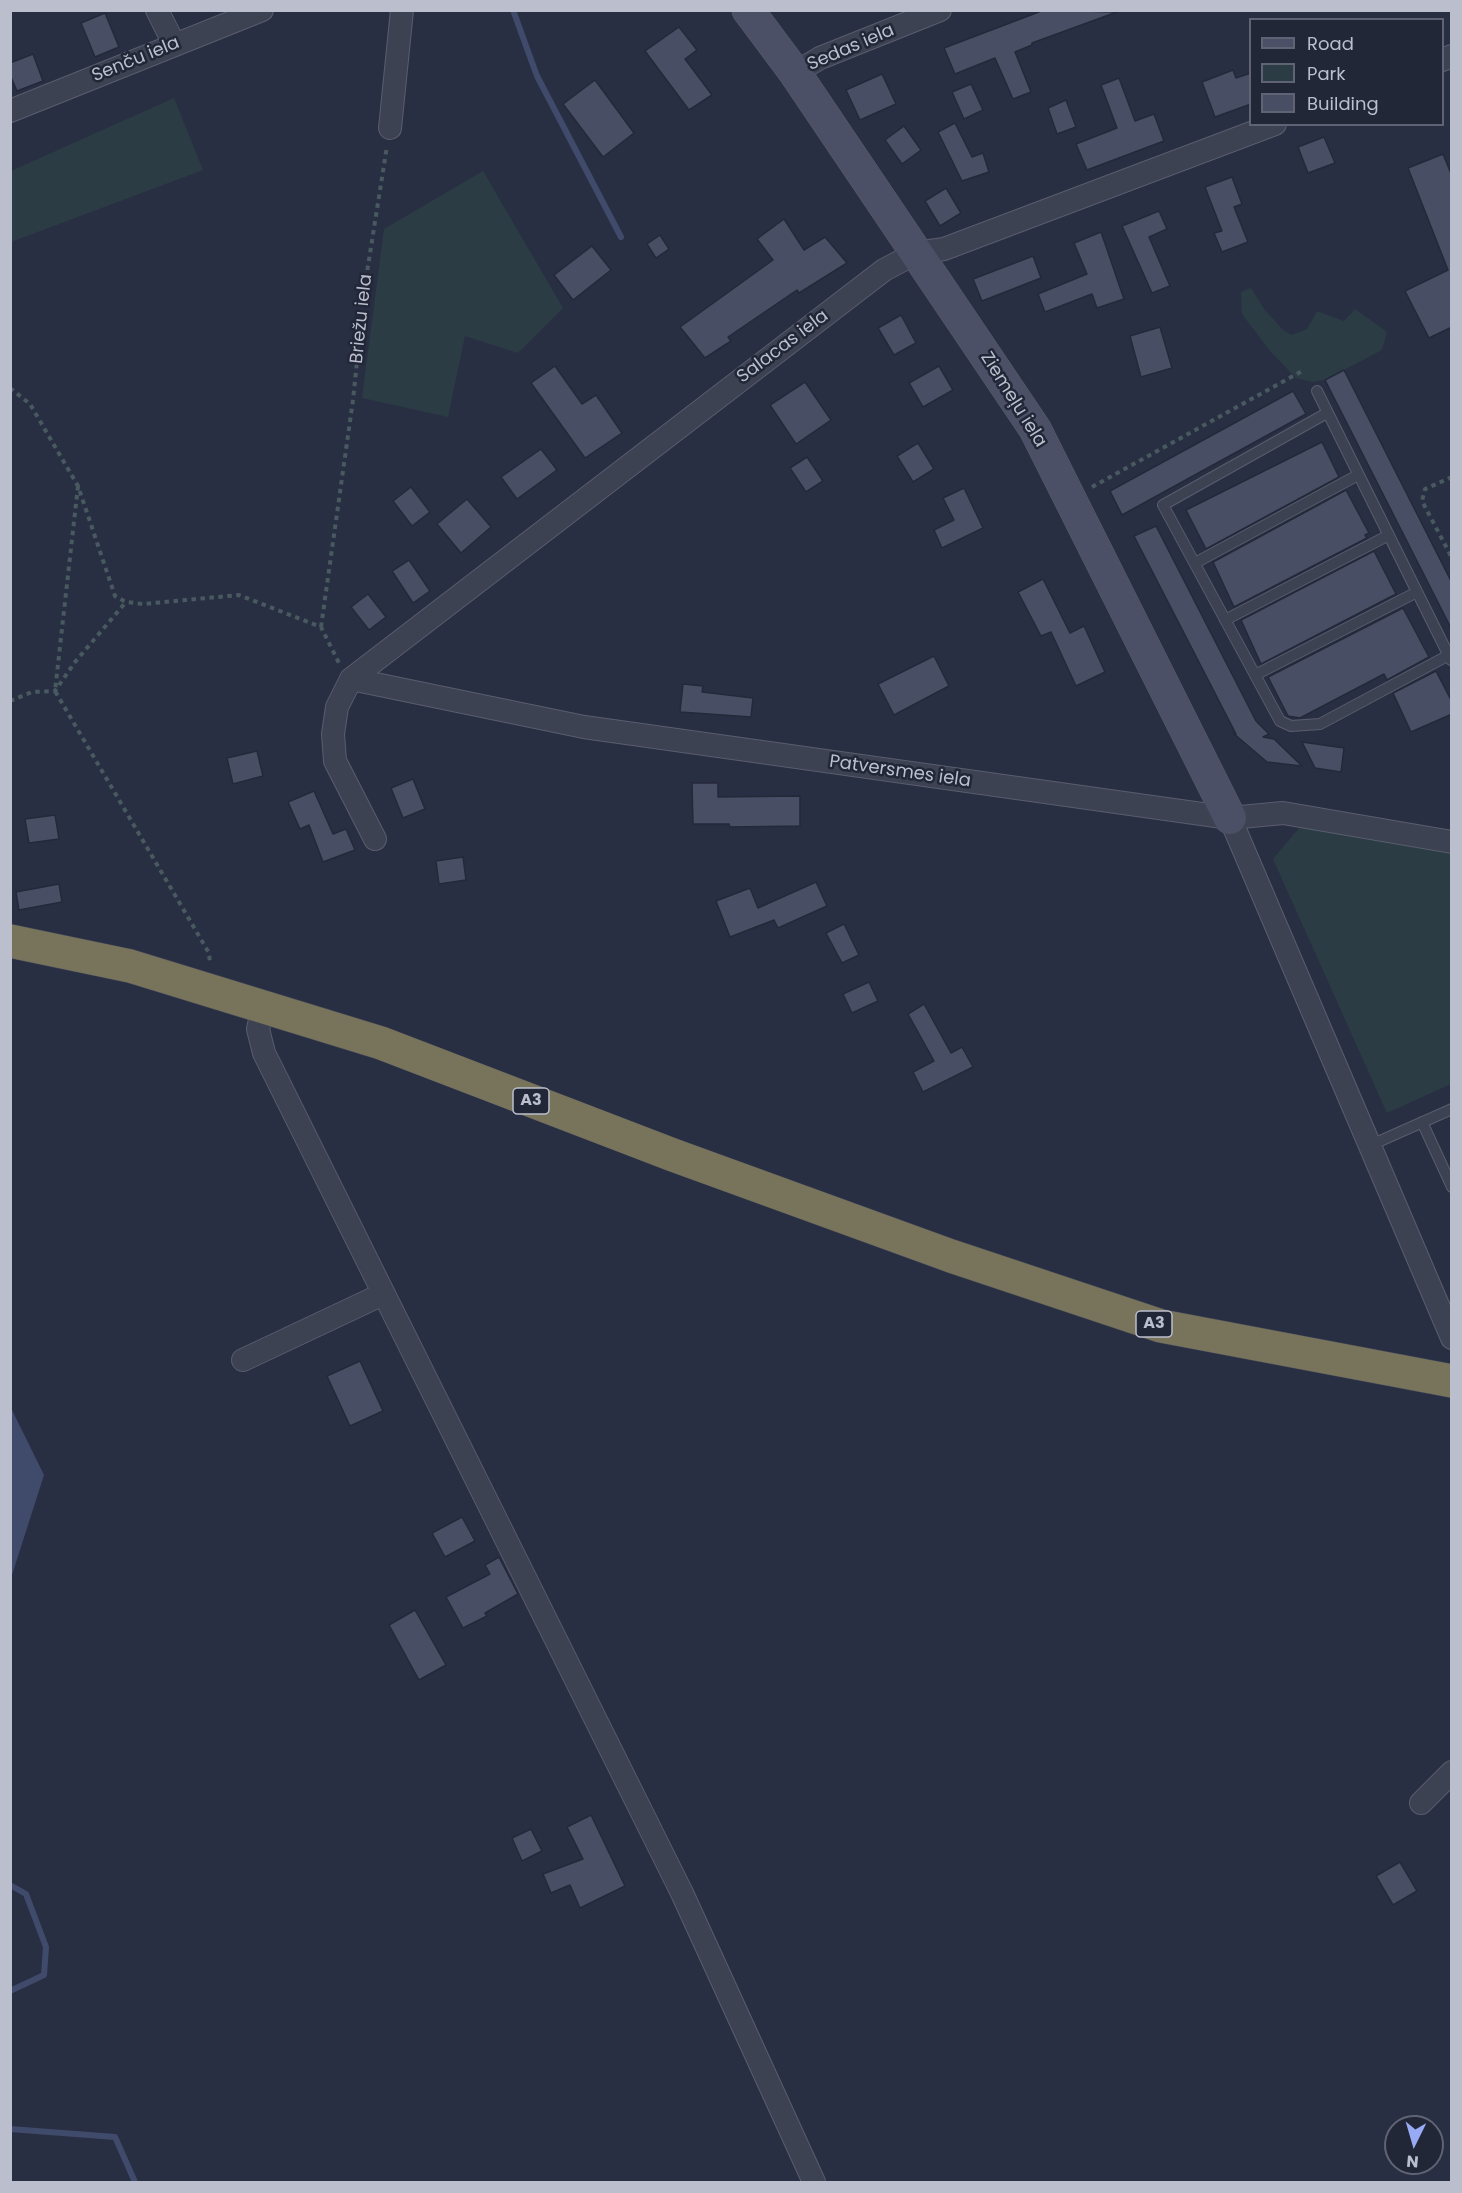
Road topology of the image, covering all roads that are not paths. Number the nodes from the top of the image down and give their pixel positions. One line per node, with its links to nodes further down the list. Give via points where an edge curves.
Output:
1 (157, 10): 6 (street)
2 (262, 10): 6 (street, Senču iela)
3 (402, 10): 10 (street)
4 (748, 10): 7 (street, Ziemeļu iela)
5 (940, 10): 7 (street, Sedas iela, via 820,58)
6 (174, 44): 8 (street, Senču iela)
7 (795, 73): 11 (street, Ziemeļu iela)
8 (10, 111)
9 (1270, 126): 11 (street, Salacas iela, via 944,249)
10 (390, 128)
11 (916, 253): 21 (street, Salacas iela, via 884,270); 22 (street, Ziemeļu iela, via 1035,429)
12 (1317, 391): 13 (lane)
13 (1327, 413): 14 (lane); 16 (lane, via 1163,505)
14 (1358, 475): 15 (lane); 16 (lane)
15 (1389, 535): 17 (lane); 18 (lane)
16 (1195, 563): 18 (lane)
17 (1417, 592): 19 (lane); 20 (lane)
18 (1225, 620): 20 (lane)
19 (1450, 658): 20 (lane, via 1320,724 1292,726 1280,721)
20 (1255, 675)
21 (351, 680): 22 (street, Patversmes iela, via 584,727); 23 (street, via 337,707 335,761)
22 (1230, 818): 24 (street, Patversmes iela, via 1283,813); 29 (street)
23 (375, 839)
24 (1452, 842)
25 (10, 941): 26 (highway, A3, via 130,966)
26 (263, 1006): 31 (street, via 258,1029 264,1053); 34 (highway, A3, via 381,1043 951,1256 1161,1326)
27 (1452, 1109): 28 (lane)
28 (1422, 1122): 29 (lane); 30 (lane)
29 (1371, 1145): 32 (street)
30 (1452, 1187)
31 (383, 1294): 33 (street); 37 (street, via 682,1893)
32 (1452, 1338)
33 (243, 1360)
34 (1452, 1381)
35 (1452, 1772): 36 (street)
36 (1421, 1803)
37 (814, 2182)

